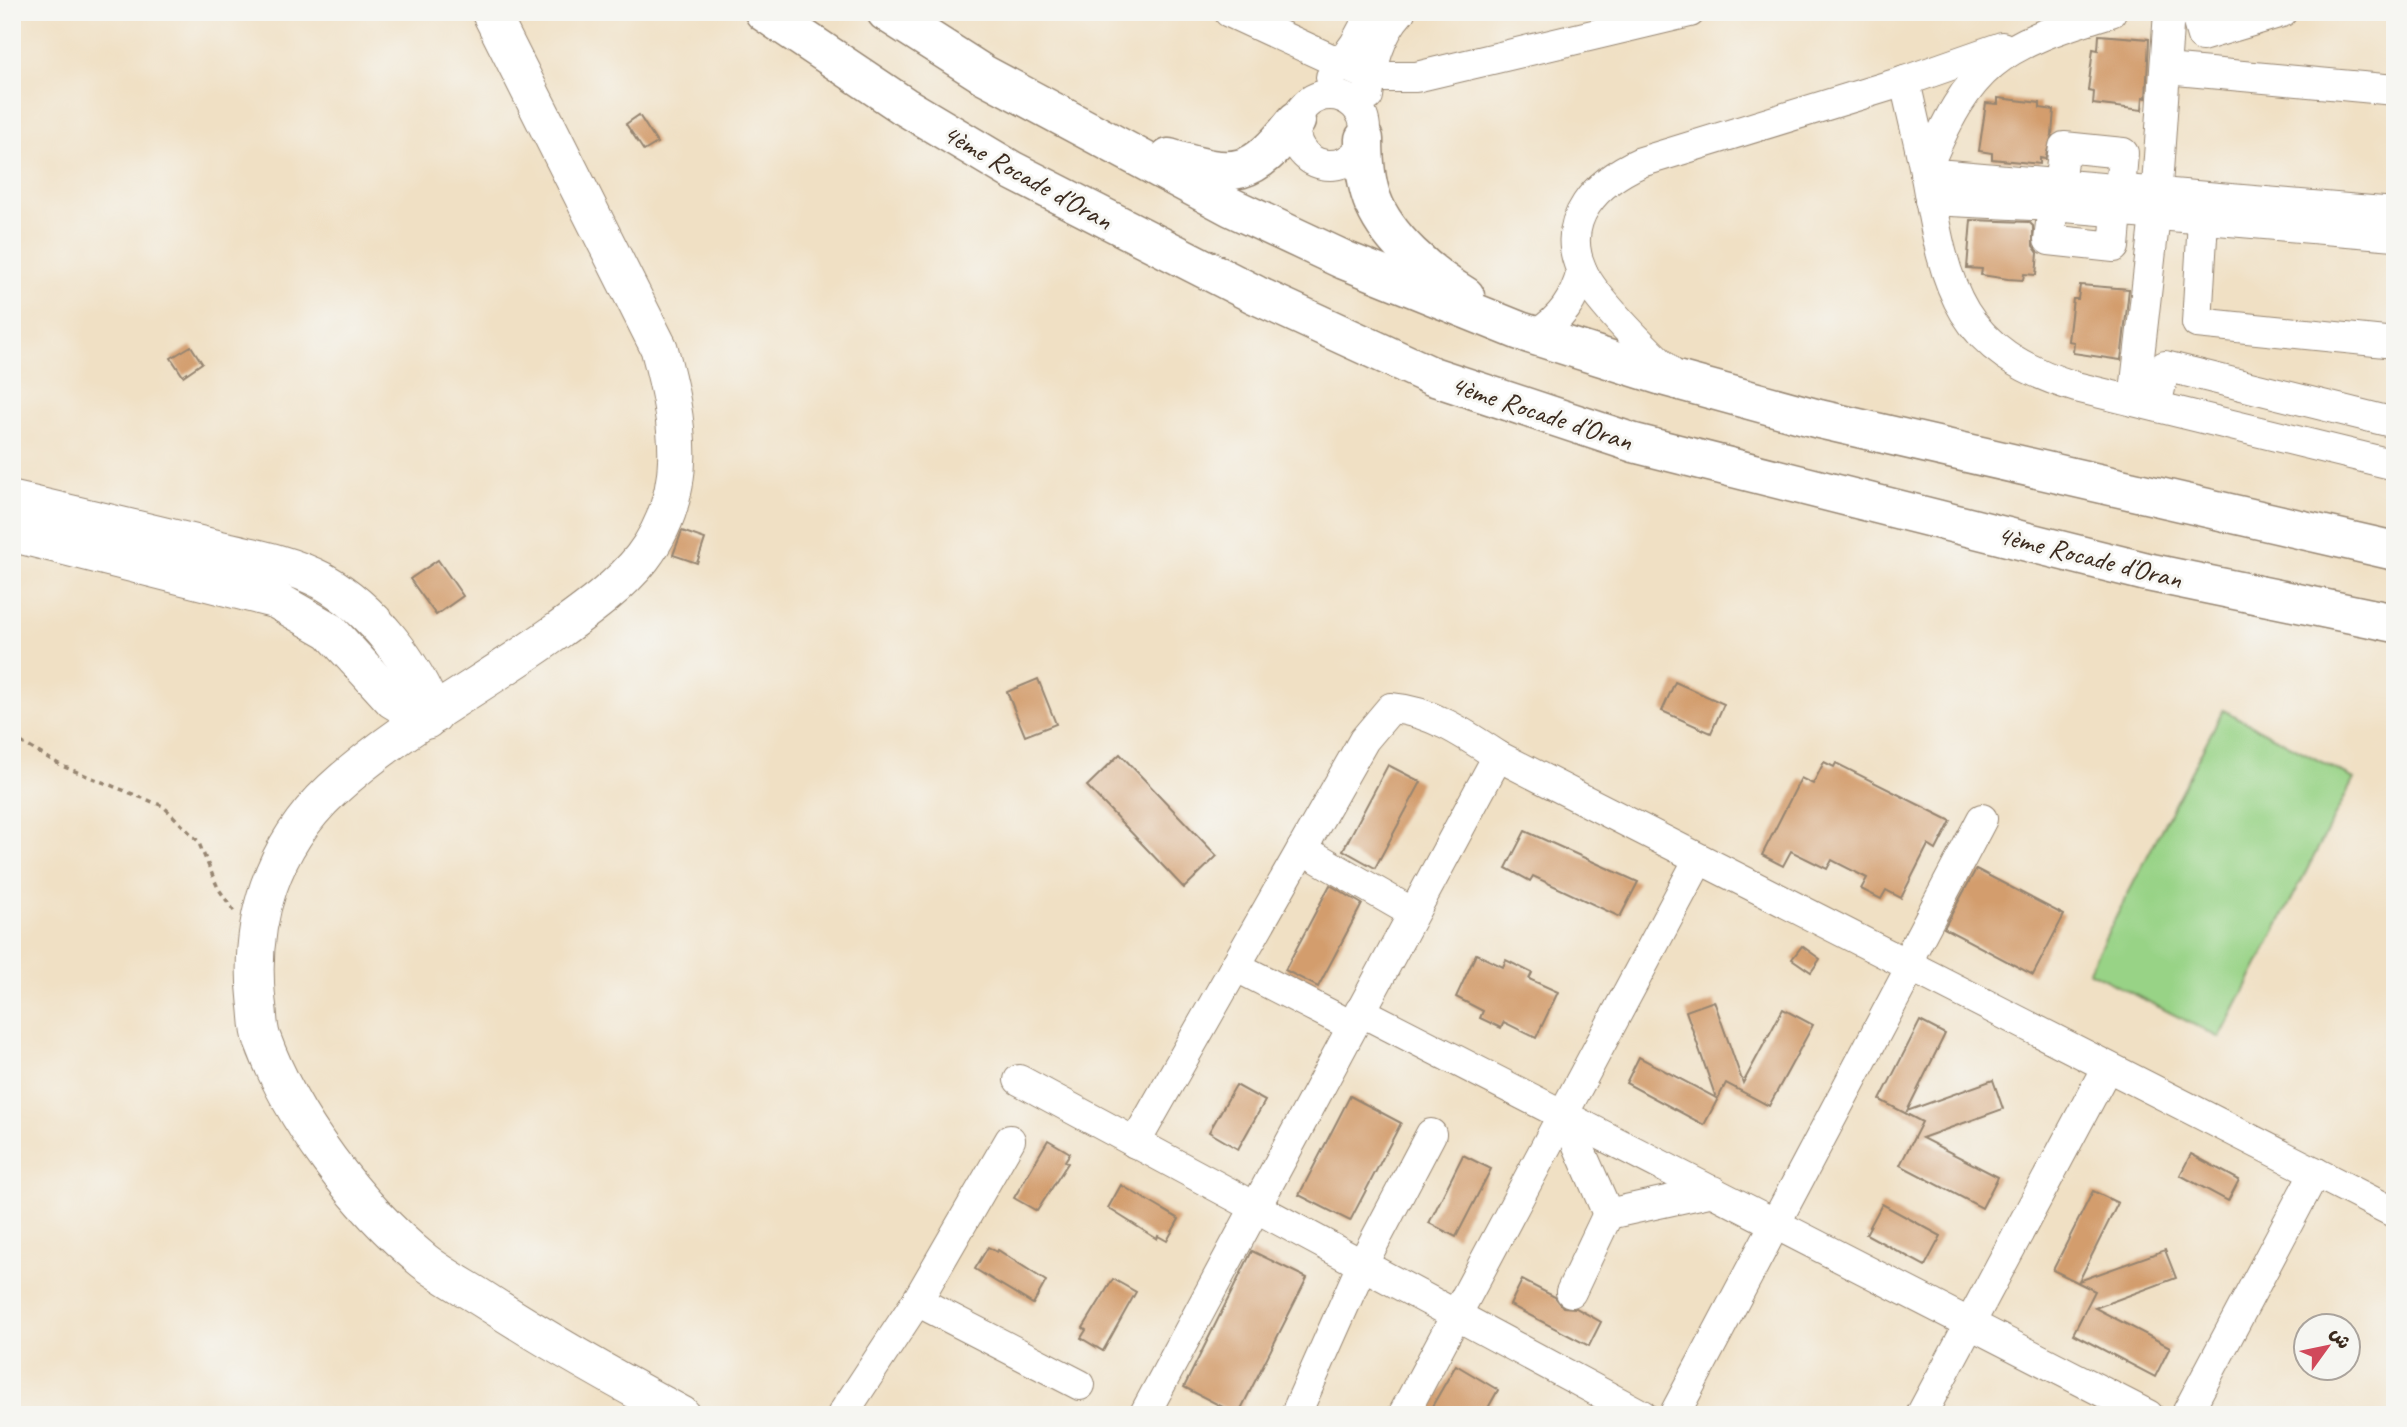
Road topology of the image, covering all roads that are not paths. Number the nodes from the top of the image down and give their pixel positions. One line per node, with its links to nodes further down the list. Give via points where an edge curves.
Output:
1 (491, 12): 40 (main road, via 659,348 676,408 678,458 669,511 642,557 576,618)
2 (764, 12): 38 (highway, 4ème Rocade d'Oran, via 893,99 1013,171 1256,295 1432,376 1634,443 2147,572)
3 (886, 12): 19 (highway, via 983,74)
4 (1229, 12): 13 (street)
5 (1372, 12): 13 (street)
6 (1400, 12): 15 (street, via 1386,27)
7 (1690, 12): 15 (street, via 1416,77)
8 (2111, 12): 12 (street)
9 (2169, 12): 14 (street)
10 (2195, 12): 11 (street, via 2202,36)
11 (2283, 12)
12 (2045, 32): 16 (street); 21 (street, via 2006,52 1979,74 1959,100)
13 (1342, 62): 15 (street); 18 (street)
14 (2166, 69): 17 (street); 24 (street)
15 (1370, 77): 20 (street)
16 (1905, 81): 21 (street); 28 (street, via 1617,173 1593,192 1581,212 1576,233)
17 (2395, 90)
18 (1306, 109): 19 (highway, via 1260,160 1233,171 1206,169); 20 (street, via 1336,95 1361,114); 20 (street, via 1295,133 1305,155 1326,165 1350,159)
19 (1087, 132): 29 (highway, via 1344,260)
20 (1364, 132): 29 (highway, via 1365,174 1373,202 1394,234 1431,272)
21 (1928, 187): 22 (street); 32 (street, via 1943,268 1958,302 1980,332 2008,358 2040,376)
22 (2056, 195): 23 (street); 23 (street, via 2064,146 2123,153)
23 (2119, 201): 24 (street)
24 (2155, 205): 25 (street); 26 (street); 32 (street)
25 (2395, 213)
26 (2203, 220): 27 (street); 30 (street, via 2197,323)
27 (2395, 235)
28 (1582, 271): 29 (street, via 1567,309); 31 (street)
29 (1528, 333): 31 (highway)
30 (2395, 343)
31 (1678, 380): 37 (highway, via 1940,449)
32 (2145, 403): 33 (street, via 2165,366); 34 (street)
33 (2395, 423)
34 (2395, 465)
35 (12, 500): 39 (main road, via 301,571 345,596 390,640)
36 (12, 533): 41 (main road, via 276,600 330,631)
37 (2395, 551)
38 (2395, 623)
39 (414, 672): 40 (main road, via 439,681); 42 (main road)
40 (485, 681): 42 (main road)
41 (378, 684): 42 (main road, via 401,707); 44 (main road, via 378,728)
42 (430, 717): 44 (main road)
43 (1498, 756): 46 (street, via 1464,733 1413,710 1391,708 1364,740); 47 (street); 48 (street)
44 (359, 767): 71 (main road, via 330,792 272,872 257,921 254,972 261,1036 318,1145 366,1206 426,1262 596,1369)
45 (1982, 819): 50 (street, via 1912,952)
46 (1302, 849): 48 (street); 49 (street)
47 (1699, 859): 50 (street); 54 (street)
48 (1413, 913): 51 (street)
49 (1235, 966): 51 (street); 57 (street)
50 (1911, 967): 52 (street); 63 (street)
51 (1356, 1018): 54 (street); 60 (street)
52 (2107, 1067): 58 (street); 68 (street)
53 (1019, 1080): 57 (street)
54 (1565, 1116): 59 (street); 62 (street); 67 (street)
55 (1431, 1134): 64 (street)
56 (1010, 1140): 66 (street)
57 (1135, 1143): 60 (street)
58 (2315, 1172): 61 (street); 79 (street)
59 (1713, 1191): 62 (street); 63 (street)
60 (1254, 1208): 64 (street); 73 (street)
61 (2395, 1213)
62 (1608, 1214): 65 (street)
63 (1775, 1223): 68 (street); 76 (street)
64 (1362, 1265): 67 (street); 70 (street)
65 (1571, 1292)
66 (918, 1301): 69 (street); 72 (street)
67 (1457, 1316): 74 (street); 75 (street)
68 (1969, 1323): 77 (street); 78 (street)
69 (1080, 1385)
70 (1298, 1409)
71 (682, 1415)
72 (842, 1415)
73 (1144, 1415)
74 (1404, 1415)
75 (1643, 1415)
76 (1674, 1415)
77 (1921, 1415)
78 (2148, 1415)
79 (2186, 1415)

